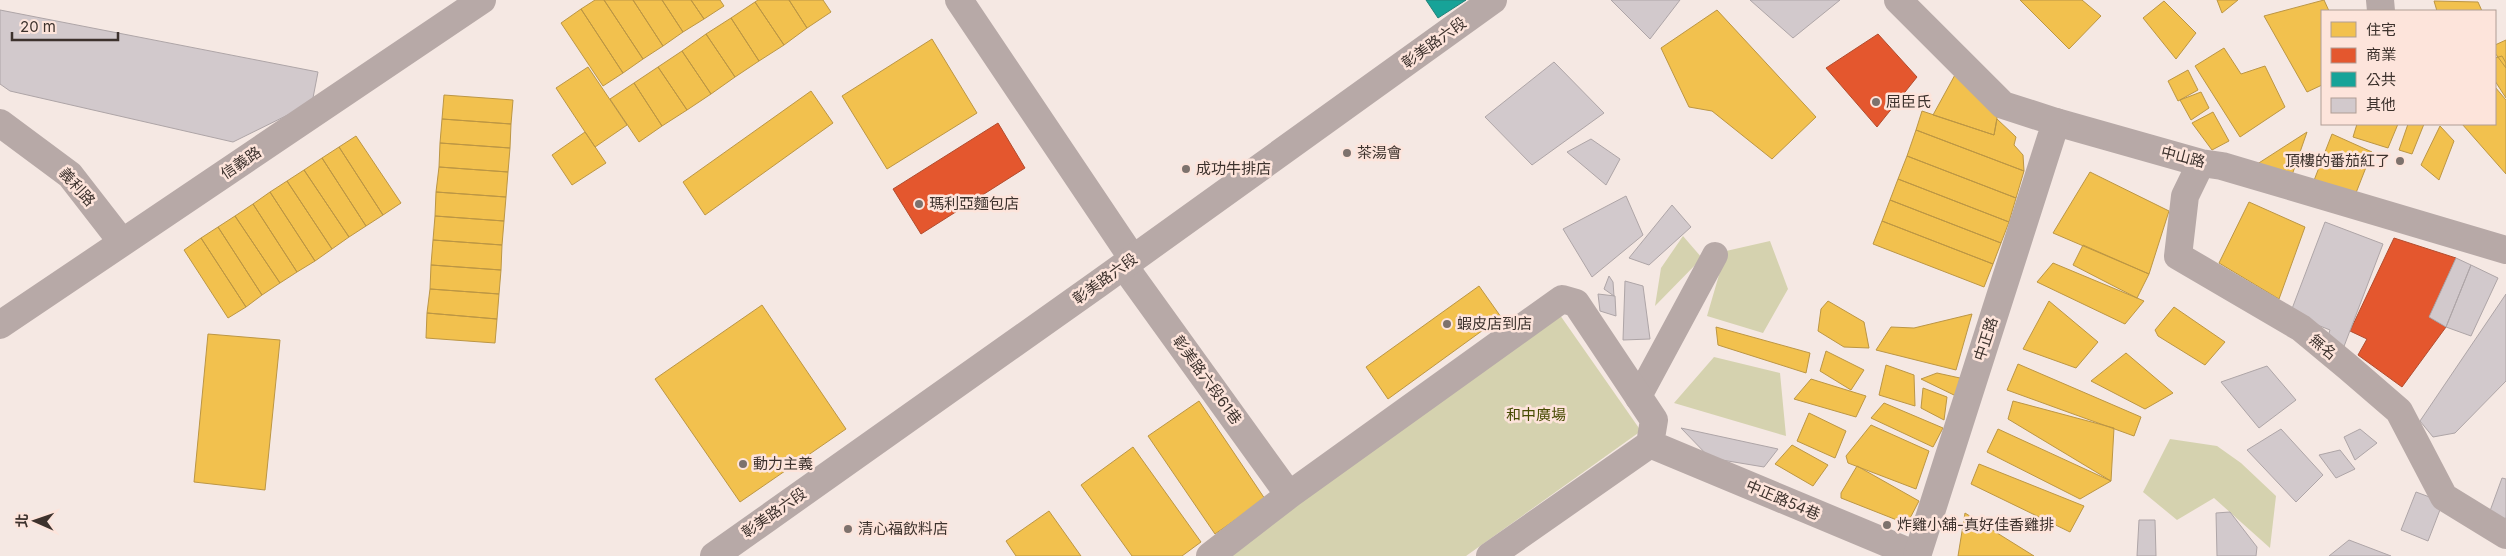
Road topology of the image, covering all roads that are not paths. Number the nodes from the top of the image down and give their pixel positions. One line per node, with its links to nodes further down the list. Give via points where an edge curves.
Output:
1 (959, 0): 11 (street, 彰美路六段61巷)
2 (1493, 0): 11 (street, 彰美路六段)
3 (1898, 0): 5 (street, 中山路, via 2003,105)
4 (471, 3): 8 (street, 信義路)
5 (2056, 122): 7 (street, 中山路); 20 (street, 中正路)
6 (0, 123): 8 (street, 義利路, via 70,175)
7 (2201, 162): 9 (street, 中山路); 16 (street, 無名, via 2184,196 2178,256 2301,328 2377,392 2399,411 2444,497)
8 (122, 242): 12 (street, 信義路)
9 (2506, 250)
10 (1714, 255): 13 (street)
11 (1128, 262): 15 (street, 彰美路六段61巷); 17 (street, 彰美路六段)
12 (0, 325)
13 (1638, 398): 14 (street, via 1654,420); 15 (street, via 1576,303 1562,299)
14 (1650, 444): 19 (street); 20 (street, 中正路54巷)
15 (1289, 494): 18 (street)
16 (2506, 534)
17 (714, 556)
18 (1210, 556)
19 (1490, 556)
20 (1916, 556)

